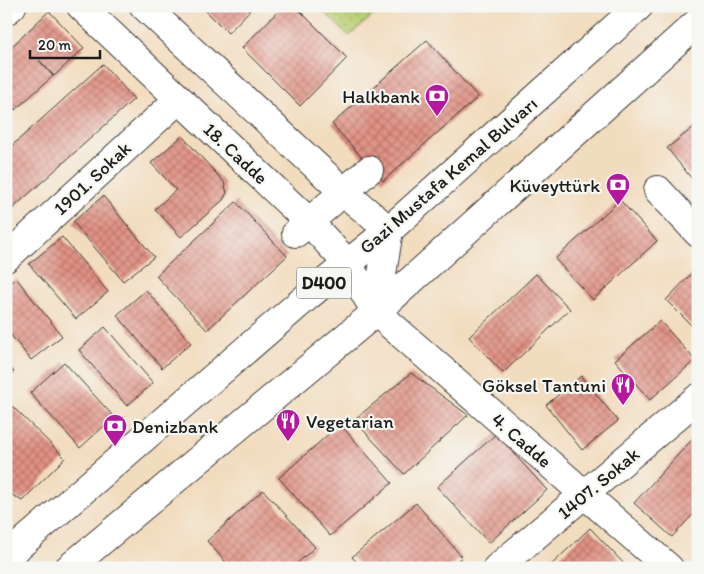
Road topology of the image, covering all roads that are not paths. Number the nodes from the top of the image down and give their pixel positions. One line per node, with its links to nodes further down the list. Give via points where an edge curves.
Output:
1 (12, 6): 5 (main road)
2 (81, 6): 7 (main road, 18. Cadde)
3 (144, 6): 10 (main road)
4 (639, 6): 12 (main road, Gazi Mustafa Kemal Bulvarı / D400)
5 (6, 12)
6 (698, 22): 16 (main road, D400)
7 (179, 98): 11 (main road, 18. Cadde); 14 (main road, 1901. Sokak)
8 (369, 170): 10 (main road)
9 (658, 190): 13 (main road)
10 (344, 192): 11 (main road); 12 (main road)
11 (302, 228): 15 (main road, 18. Cadde)
12 (389, 230): 15 (main road, Gazi Mustafa Kemal Bulvarı / D400); 16 (main road)
13 (698, 233)
14 (6, 258)
15 (347, 263): 16 (main road, 18. Cadde); 19 (main road, Gazi Mustafa Kemal Bulvarı / D400)
16 (376, 312): 18 (main road, 4. Cadde); 20 (main road, D400)
17 (698, 398): 18 (main road, 1407. Sokak)
18 (585, 494): 21 (main road, 1407. Sokak); 22 (main road, 4. Cadde)
19 (6, 557)
20 (69, 568)
21 (497, 568)
22 (669, 568)

